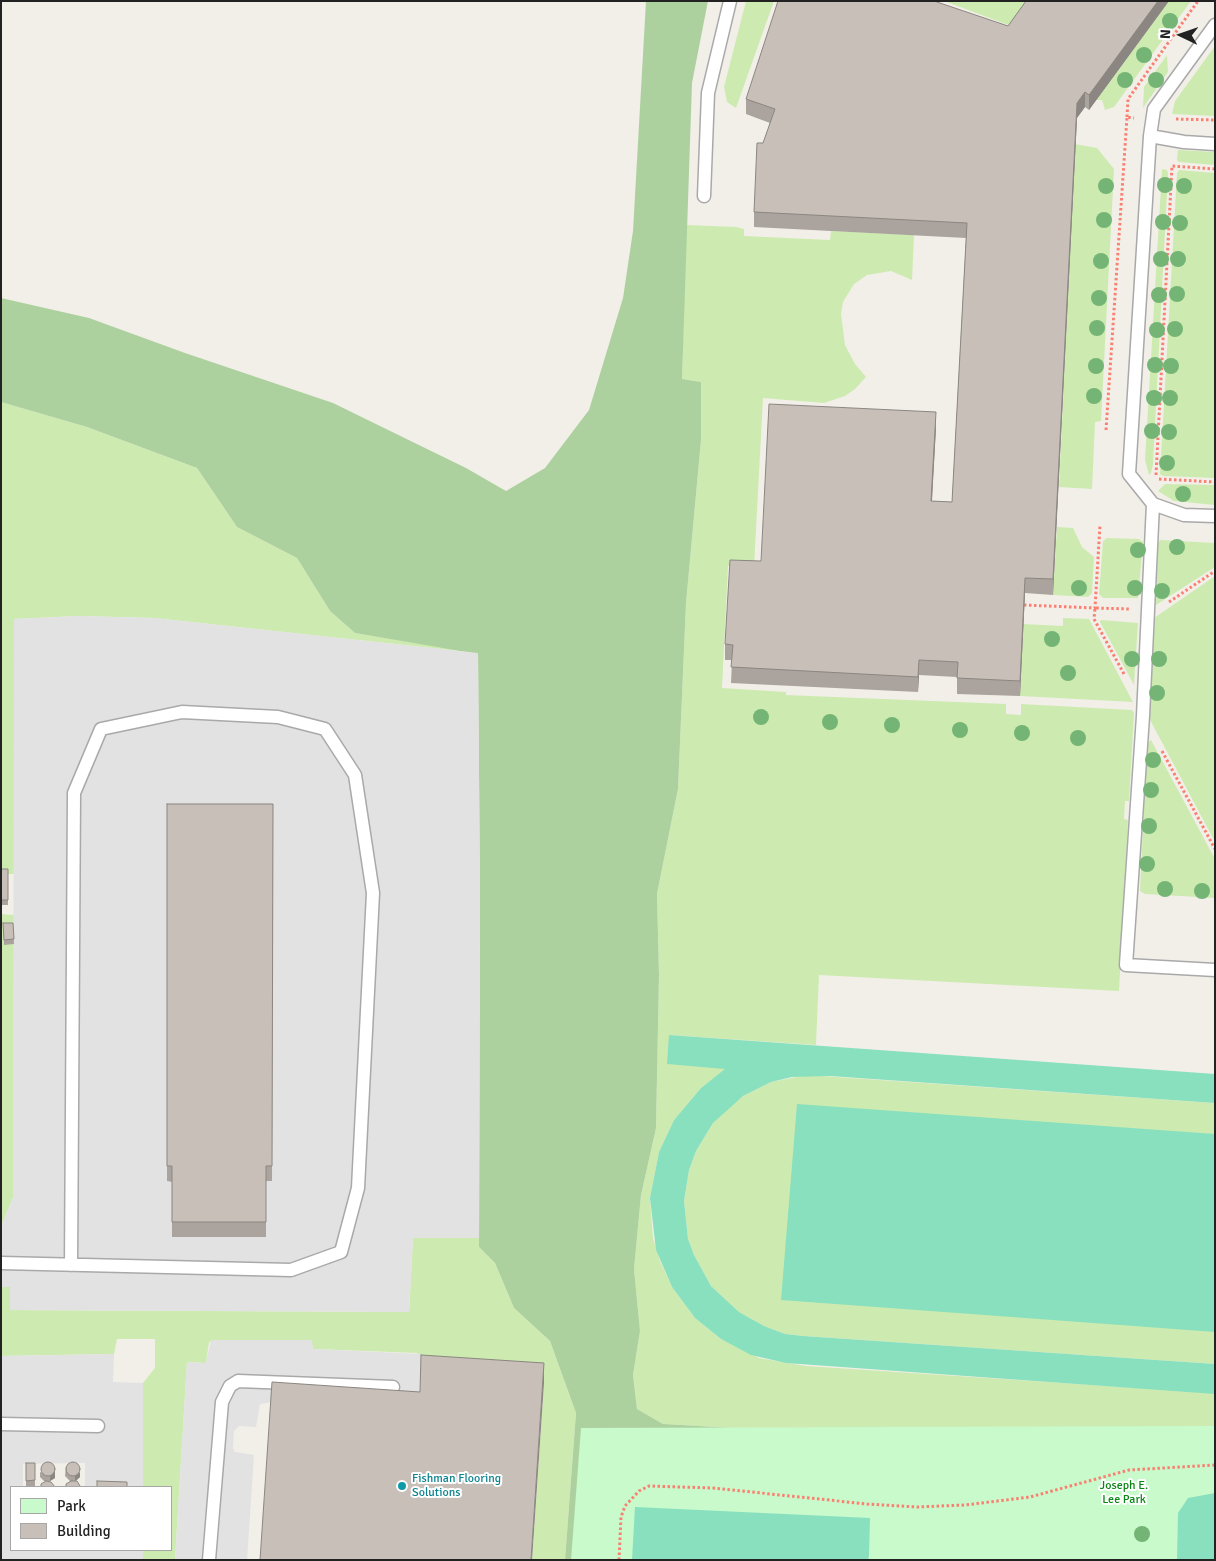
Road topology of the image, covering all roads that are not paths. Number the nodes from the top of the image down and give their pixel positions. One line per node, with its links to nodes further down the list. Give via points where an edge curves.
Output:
1 (730, 1): 5 (lane, via 708,93)
2 (1215, 25): 3 (lane, via 1154,109)
3 (1150, 136): 4 (lane); 6 (lane, via 1129,474)
4 (1215, 144)
5 (704, 196)
6 (1153, 504): 7 (lane, via 1184,515); 8 (lane, via 1126,965)
7 (1215, 516)
8 (1215, 970)
9 (1, 1263): 10 (lane)
10 (71, 1265): 10 (lane, via 291,1270 341,1252 358,1188 373,893 355,775 325,729 278,717 182,712 101,729 74,793)
11 (393, 1387): 14 (lane, via 238,1381 230,1386 222,1402)
12 (1, 1424): 13 (lane)
13 (98, 1426)
14 (209, 1560)

